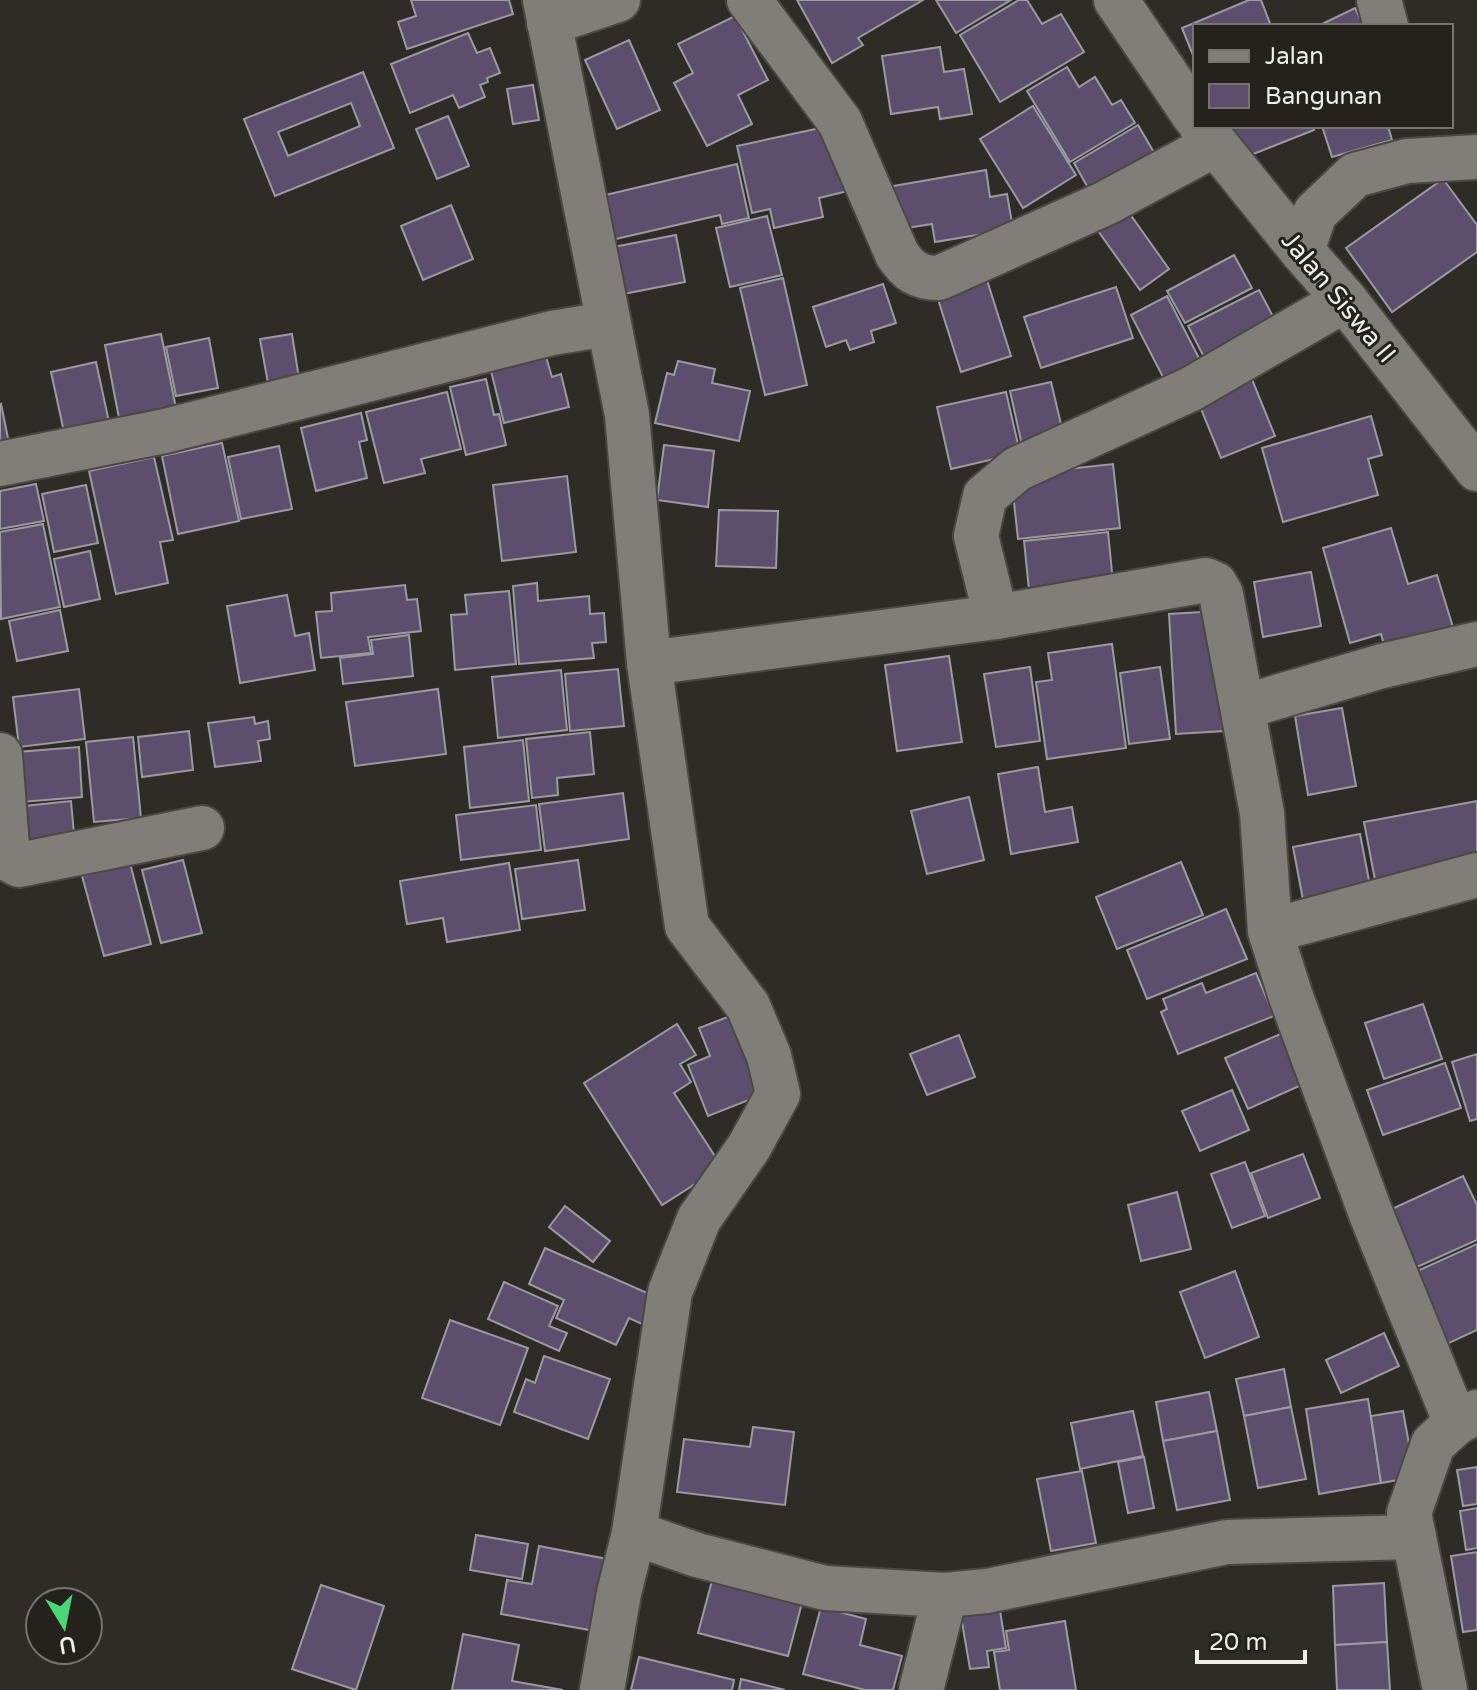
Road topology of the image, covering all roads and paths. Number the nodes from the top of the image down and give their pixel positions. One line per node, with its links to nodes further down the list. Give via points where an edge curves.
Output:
1 (618, 0): 5 (street)
2 (749, 0): 8 (street, via 840,122 897,254 906,269 925,278 939,278 1106,203)
3 (1116, 0): 7 (street, Jalan Siswa II)
4 (1379, 0): 6 (street)
5 (547, 11): 13 (street)
6 (1385, 24)
7 (1193, 114)
8 (1203, 129): 11 (street, Jalan Siswa II)
9 (1419, 143): 10 (street); 11 (street, via 1407,161 1355,175 1315,213)
10 (1477, 157)
11 (1302, 251): 12 (street, Jalan Siswa II)
12 (1345, 300): 15 (street, Jalan Siswa II); 16 (street, via 1191,389 1017,469 985,496 976,536)
13 (607, 324): 14 (street, via 552,333 165,431); 18 (street, via 627,415)
14 (0, 464)
15 (1477, 469)
16 (996, 617): 18 (street); 19 (street, via 1206,580 1221,594)
17 (1477, 644): 19 (street)
18 (649, 663): 25 (street, via 687,926 748,1006 778,1094 699,1219 670,1292)
19 (1243, 707): 23 (street, via 1262,813)
20 (0, 755): 21 (street, via 8,859 19,865)
21 (202, 828)
22 (1477, 875): 23 (street)
23 (1270, 931): 24 (street, via 1371,1214)
24 (1466, 1418): 26 (street, via 1433,1444 1409,1513)
25 (634, 1533): 27 (street, via 825,1588); 28 (street)
26 (1414, 1537): 27 (street, via 1227,1542); 30 (street)
27 (945, 1595): 29 (street)
28 (602, 1690)
29 (921, 1690)
30 (1445, 1690)

